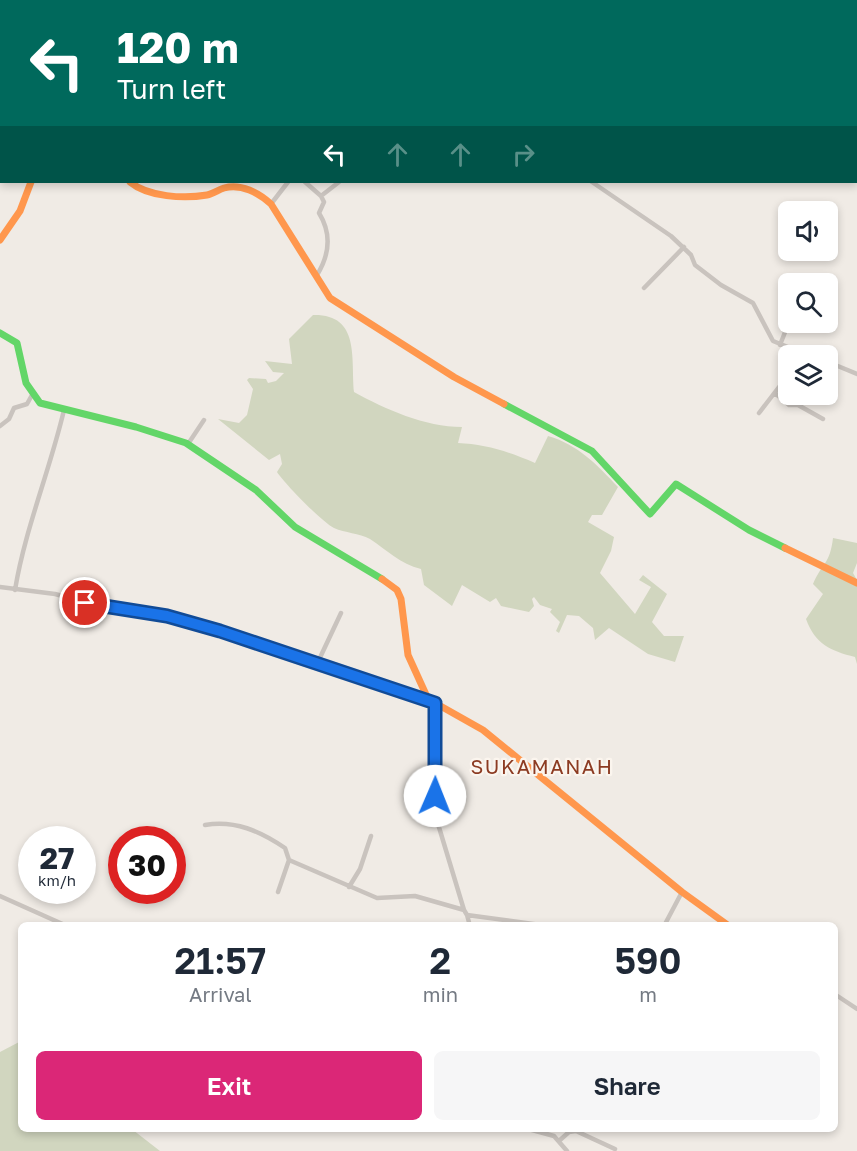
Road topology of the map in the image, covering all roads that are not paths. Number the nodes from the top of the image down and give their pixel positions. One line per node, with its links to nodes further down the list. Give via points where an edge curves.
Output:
1 (31, 183): 9 (street, via 20,211)
2 (131, 183): 8 (street, via 161,194 191,196 233,187 257,192)
3 (287, 183): 8 (street)
4 (306, 183): 7 (street)
5 (338, 183): 7 (street)
6 (593, 183): 10 (street)
7 (321, 196): 11 (street, via 324,202 319,212 326,225 328,246)
8 (271, 204): 11 (street)
9 (0, 240)
10 (684, 247): 12 (street); 15 (street, via 695,265 756,306 770,338)
11 (317, 275): 27 (street, via 330,298 356,315 478,391 592,452 650,514 676,484 749,530)
12 (644, 288)
13 (0, 333): 20 (street, via 16,343)
14 (785, 333): 15 (street)
15 (780, 345)
16 (838, 366): 17 (street)
17 (857, 374)
18 (778, 391): 19 (street)
19 (776, 394): 22 (street); 23 (street, via 789,405 798,405)
20 (32, 395): 21 (street, via 40,403); 25 (street, via 27,404 14,408)
21 (64, 410): 26 (street); 29 (street, via 19,561)
22 (759, 413)
23 (823, 419)
24 (204, 420): 26 (street)
25 (0, 426)
26 (188, 444): 32 (street, via 256,490 295,527 366,567 397,590 408,655)
27 (857, 583)
28 (0, 587): 29 (street)
29 (15, 590): 31 (street, via 167,616)
30 (341, 613): 31 (street)
31 (316, 664): 32 (street)
32 (432, 701): 38 (street, via 483,730); 40 (street, via 435,814)
33 (205, 825): 35 (street, via 228,822 248,828 285,848)
34 (371, 836): 36 (street)
35 (289, 860): 36 (street); 37 (street)
36 (350, 888): 40 (street, via 377,898 415,896)
37 (278, 892)
38 (682, 892): 44 (street); 45 (street)
39 (0, 896): 41 (street)
40 (466, 913): 42 (street); 43 (street)
41 (58, 922)
42 (469, 922)
43 (523, 922)
44 (666, 922)
45 (723, 922)
46 (838, 996): 47 (street)
47 (857, 1009)
48 (539, 1132): 52 (street)
49 (551, 1132): 52 (street)
50 (569, 1132): 53 (street)
51 (578, 1132): 54 (street)
52 (554, 1136): 53 (street)
53 (560, 1140): 55 (street)
54 (615, 1149)
55 (567, 1151)

